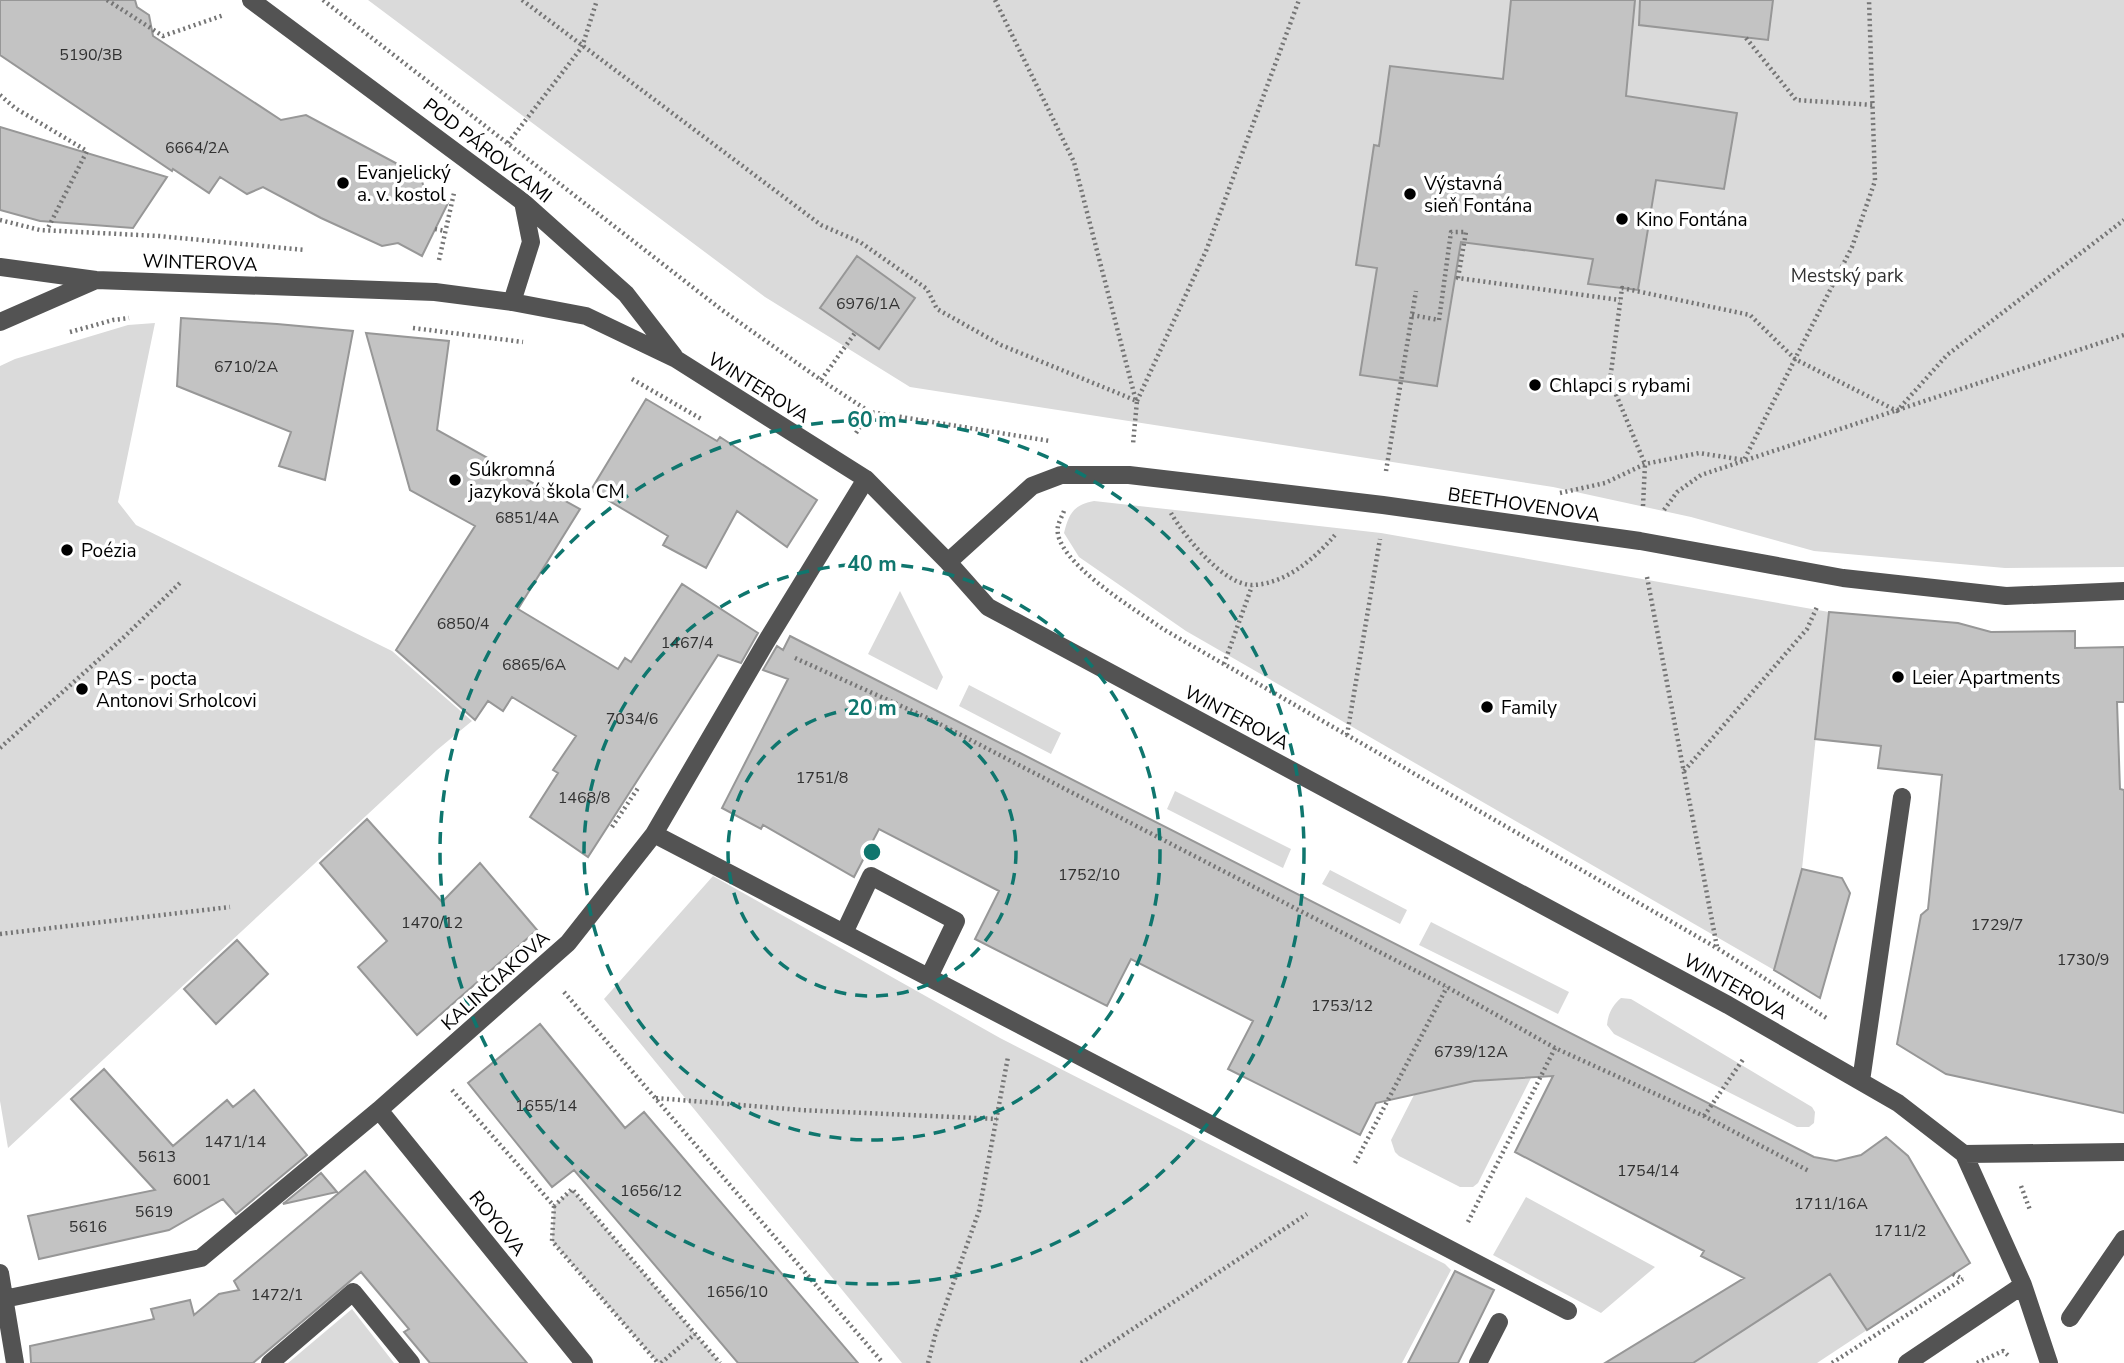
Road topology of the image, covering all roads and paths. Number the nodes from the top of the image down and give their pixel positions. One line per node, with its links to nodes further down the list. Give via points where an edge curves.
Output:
1 (107, 0): 9 (path, via 163,36)
2 (251, 0): 16 (street, POD PÁROVCAMI)
3 (323, 0): 14 (path)
4 (522, 0): 11 (path)
5 (597, 0): 11 (path)
6 (995, 0): 41 (path, via 1074,162)
7 (1299, 0): 41 (path, via 1206,251)
8 (1869, 0): 13 (path)
9 (228, 13)
10 (1746, 38): 13 (path, via 1796,100)
11 (582, 47): 14 (path); 41 (path, via 821,225 860,242 927,289 937,309 1001,345)
12 (0, 95): 20 (path, via 87,151)
13 (1873, 105): 38 (path, via 1875,181 1852,247)
14 (508, 143): 40 (path, via 722,310)
15 (456, 185): 21 (path)
16 (523, 202): 28 (street, via 531,242); 37 (street, POD PÁROVCAMI, via 626,294)
17 (0, 220): 20 (path)
18 (2124, 220): 42 (path, via 1947,355)
19 (435, 229): 21 (path)
20 (47, 230): 22 (path)
21 (446, 231): 23 (path, via 439,262)
22 (306, 250)
23 (451, 264)
24 (0, 267): 25 (street, WINTEROVA)
25 (96, 280): 28 (street, WINTEROVA, via 435,292); 31 (street)
26 (1416, 291): 29 (path)
27 (1620, 300): 29 (path, via 1458,278 1466,232 1451,232 1438,320); 38 (path, via 1622,288 1750,315); 47 (path, via 1610,380)
28 (512, 302): 37 (street, WINTEROVA, via 586,316)
29 (1412, 315): 52 (path)
30 (136, 317): 33 (path)
31 (0, 322)
32 (404, 327): 36 (path)
33 (66, 333)
34 (855, 333): 40 (path)
35 (2124, 335): 42 (path)
36 (526, 342)
37 (676, 359): 48 (street, WINTEROVA)
38 (1795, 359): 42 (path); 46 (path)
39 (628, 377): 43 (path)
40 (821, 380): 44 (path, via 870,412)
41 (1137, 401): 45 (path)
42 (1897, 411): 46 (path)
43 (712, 425)
44 (1063, 443)
45 (1132, 454)
46 (1744, 460): 47 (path, via 1699,453); 54 (path, via 1701,475 1677,492)
47 (1645, 464): 49 (path, via 1605,483); 54 (path)
48 (866, 479): 55 (street, WINTEROVA); 61 (street, KALINČIAKOVA)
49 (1555, 494)
50 (1166, 503): 58 (path, via 1180,528 1222,573)
51 (1068, 504): 62 (path, via 1057,528 1063,550 1081,570 1163,629)
52 (1383, 505): 54 (street, BEETHOVENOVA); 55 (street, BEETHOVENOVA, via 1129,475 1061,475 1032,486); 63 (path)
53 (1326, 527): 58 (path, via 1339,530 1302,566 1278,580)
54 (1640, 541): 59 (street, BEETHOVENOVA, via 1843,578 2006,596)
55 (948, 562): 81 (street, WINTEROVA, via 988,607 1728,1004)
56 (1659, 576): 65 (path, via 1647,574)
57 (182, 581): 64 (path)
58 (1252, 586): 62 (path)
59 (2124, 591)
60 (1821, 598): 65 (path, via 1807,629)
61 (766, 642): 68 (street, KALINČIAKOVA); 78 (path, via 956,733 1447,987)
62 (1224, 664): 63 (path)
63 (1347, 735): 73 (path)
64 (0, 748)
65 (1684, 771): 73 (path)
66 (643, 780): 69 (path)
67 (1902, 797): 77 (street)
68 (654, 834): 71 (street); 83 (street, KALINČIAKOVA, via 568,943)
69 (605, 837)
70 (230, 907): 72 (path)
71 (844, 933): 74 (street); 74 (street, via 871,876 956,921)
72 (0, 934)
73 (1717, 948): 77 (path)
74 (929, 977): 76 (street)
75 (558, 985): 82 (path)
76 (1014, 1021): 85 (path); 91 (street)
77 (1866, 1044): 81 (street)
78 (1555, 1048): 84 (path); 91 (path)
79 (1744, 1058): 84 (path)
80 (444, 1082): 89 (path)
81 (1861, 1082): 87 (street, WINTEROVA, via 1898,1103)
82 (656, 1098): 85 (path); 107 (path)
83 (379, 1110): 95 (street, KALINČIAKOVA, via 201,1258); 104 (street, ROYOVA)
84 (1704, 1116): 88 (path)
85 (997, 1119): 108 (path, via 979,1211)
86 (2124, 1152): 87 (street)
87 (1964, 1154): 94 (street, WINTEROVA)
88 (1809, 1171)
89 (554, 1206): 99 (path, via 572,1189); 105 (path, via 552,1241)
90 (2124, 1239): 97 (street)
91 (1453, 1251): 96 (street)
92 (0, 1273): 95 (street)
93 (1953, 1274): 110 (path, via 1963,1279)
94 (2023, 1285): 111 (street); 113 (street, WINTEROVA)
95 (4, 1299): 101 (street)
96 (1568, 1311)
97 (2070, 1318)
98 (1499, 1322): 109 (street)
99 (695, 1334): 105 (path); 106 (path)
100 (2003, 1351): 112 (path)
101 (15, 1363)
102 (270, 1363): 103 (street, via 353,1292)
103 (411, 1363)
104 (584, 1363)
105 (660, 1363)
106 (720, 1363)
107 (883, 1363)
108 (928, 1363)
109 (1478, 1363)
110 (1832, 1363)
111 (1907, 1363)
112 (1977, 1363)
113 (2049, 1363)

